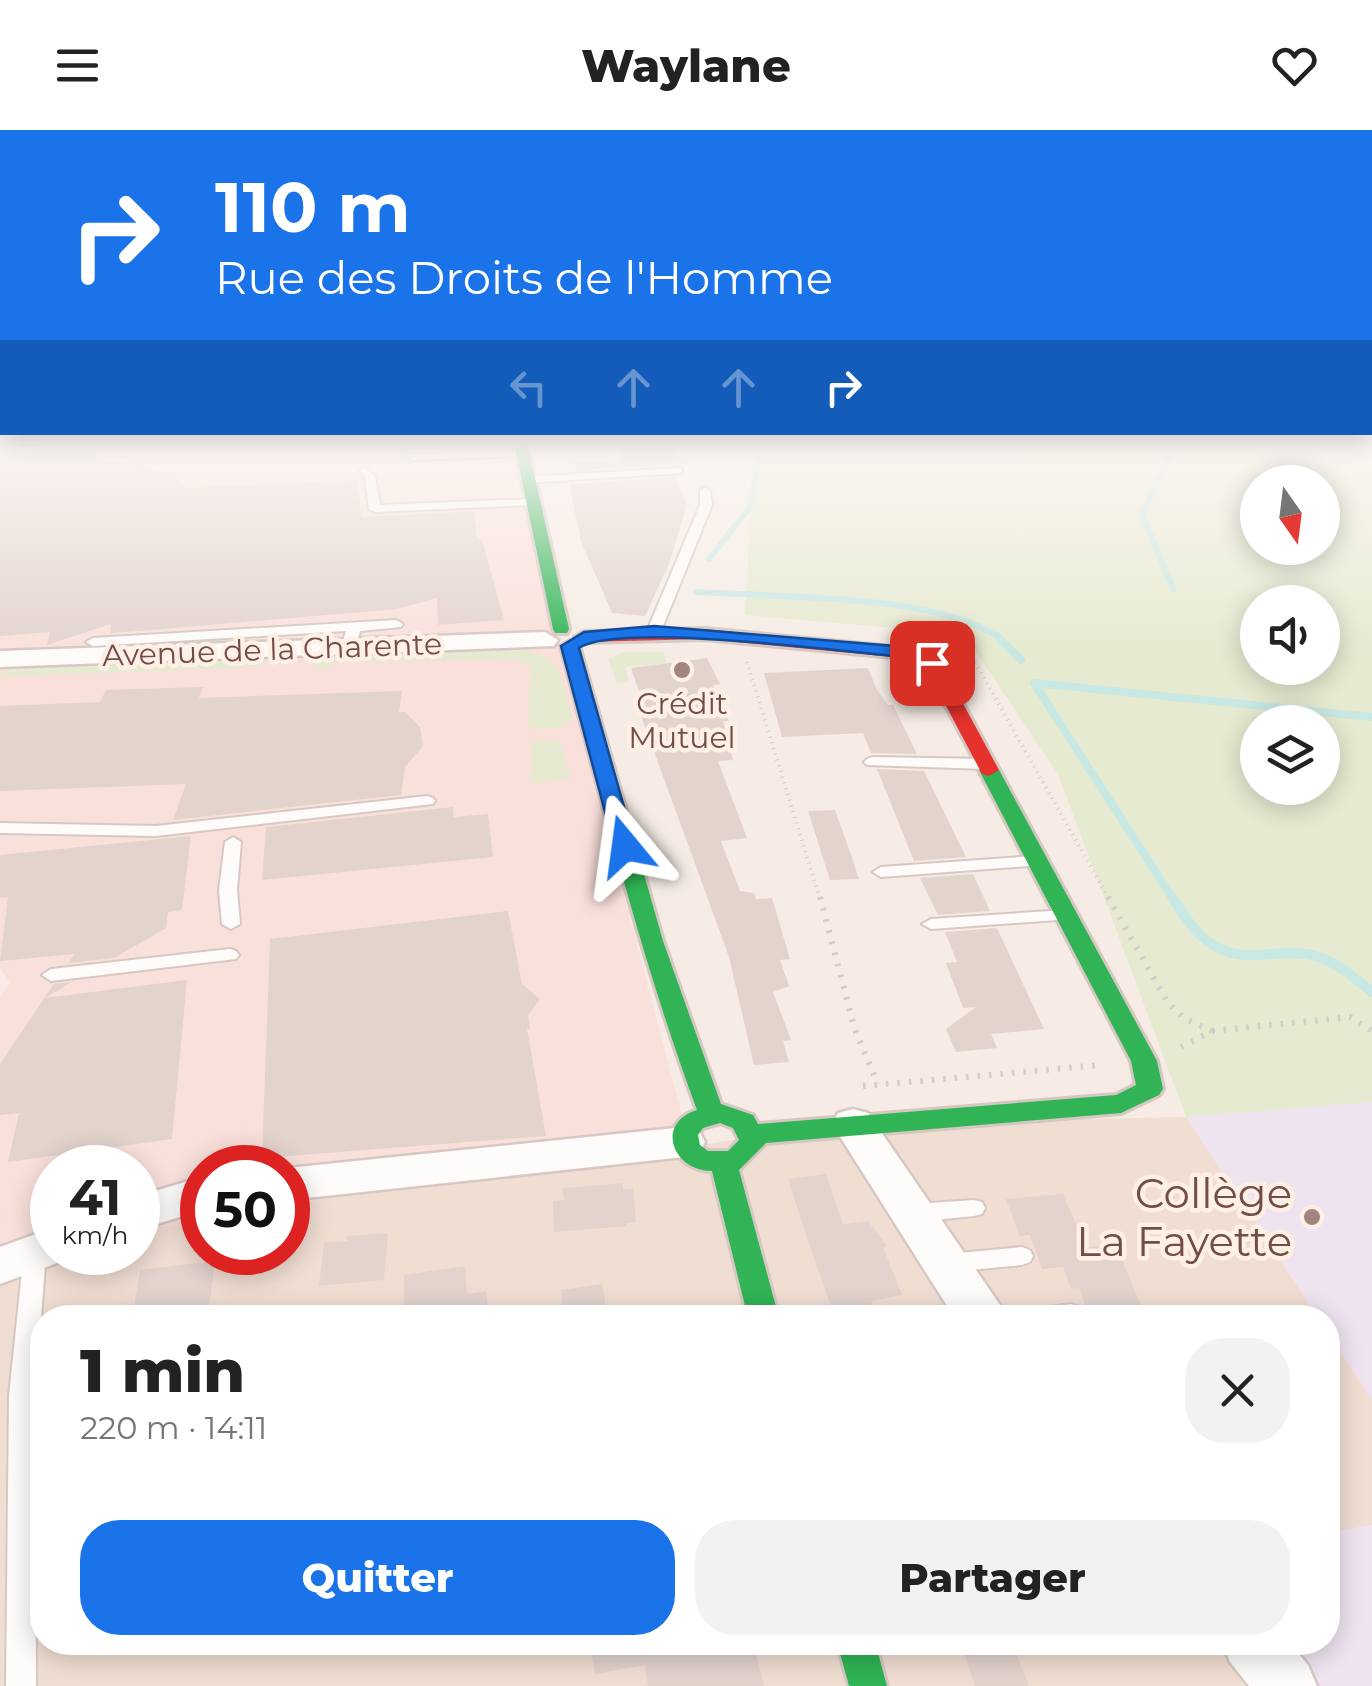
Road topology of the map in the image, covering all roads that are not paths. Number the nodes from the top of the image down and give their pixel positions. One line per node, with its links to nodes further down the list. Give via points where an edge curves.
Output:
1 (534, 511): 6 (main road)
2 (704, 511): 4 (lane)
3 (396, 624): 5 (lane)
4 (654, 631): 6 (main road); 10 (main road, via 919,654 932,663)
5 (351, 638): 6 (street, Avenue de la Charente); 7 (lane); 8 (street, Avenue de la Charente)
6 (565, 638): 22 (main road, via 693,1067)
7 (93, 642)
8 (0, 659)
9 (872, 762): 10 (lane)
10 (986, 764): 14 (main road)
11 (427, 802): 12 (lane, via 156,832)
12 (0, 828)
13 (232, 842): 17 (lane)
14 (1034, 855): 15 (lane); 16 (main road)
15 (880, 867)
16 (1066, 914): 18 (lane); 21 (main road, via 1144,1061 1150,1089 1121,1104)
17 (231, 924)
18 (931, 924)
19 (230, 956): 20 (lane)
20 (51, 975)
21 (853, 1124): 23 (main road); 27 (street)
22 (698, 1128): 23 (main road, via 738,1118); 24 (main road, via 694,1156); 25 (street)
23 (752, 1134): 24 (main road, via 744,1156)
24 (724, 1164): 31 (main road)
25 (310, 1181)
26 (974, 1208): 27 (lane)
27 (912, 1213): 30 (street)
28 (29, 1255): 33 (lane, via 22,1396)
29 (1022, 1256): 30 (lane)
30 (945, 1263): 32 (street)
31 (761, 1305)
32 (976, 1305)
33 (30, 1542)
34 (30, 1598): 37 (lane)
35 (860, 1655): 38 (main road)
36 (1262, 1655): 39 (street)
37 (21, 1686)
38 (868, 1686)
39 (1287, 1686)

